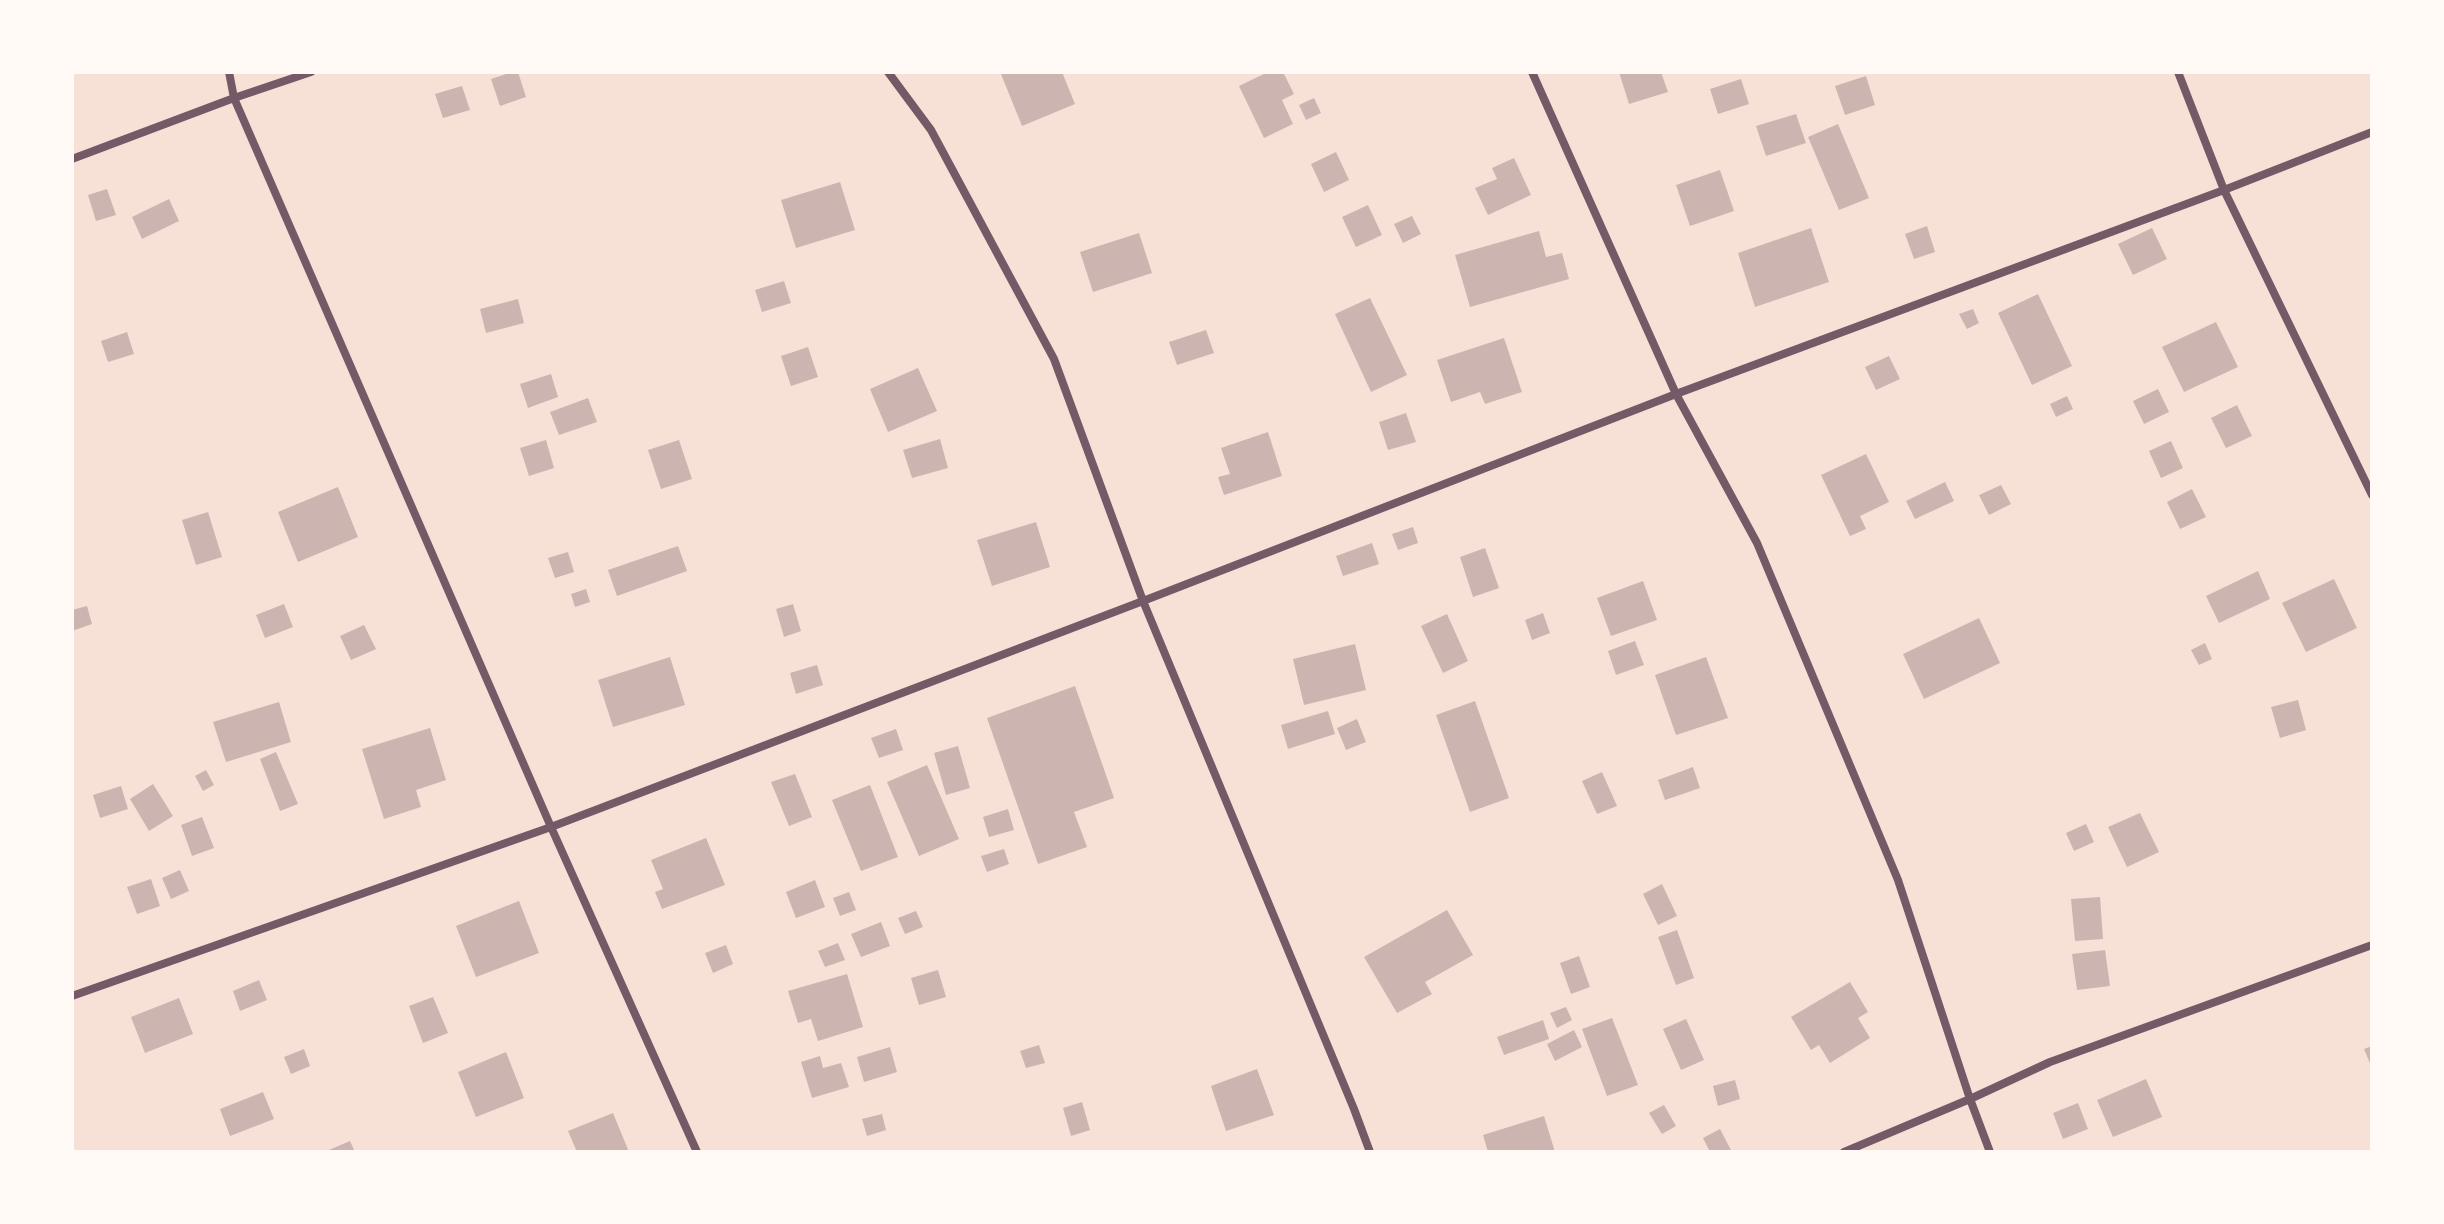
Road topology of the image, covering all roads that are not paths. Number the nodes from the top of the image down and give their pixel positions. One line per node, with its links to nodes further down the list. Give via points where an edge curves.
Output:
1 (229, 72): 6 (street)
2 (311, 72): 6 (street)
3 (888, 72): 12 (street, via 931,130 1054,359)
4 (1532, 72): 10 (street)
5 (2178, 72): 9 (street)
6 (234, 98): 8 (street); 13 (street)
7 (2372, 132): 9 (street)
8 (72, 159)
9 (2224, 190): 10 (street); 11 (street)
10 (1676, 394): 12 (street); 16 (street, via 1757,543 1898,880)
11 (2372, 495)
12 (1143, 601): 13 (street); 18 (street)
13 (551, 827): 15 (street); 17 (street)
14 (2372, 945): 16 (street, via 2050,1062)
15 (72, 996)
16 (1970, 1099): 19 (street); 20 (street)
17 (697, 1152)
18 (1370, 1152)
19 (1844, 1152)
20 (1990, 1152)

